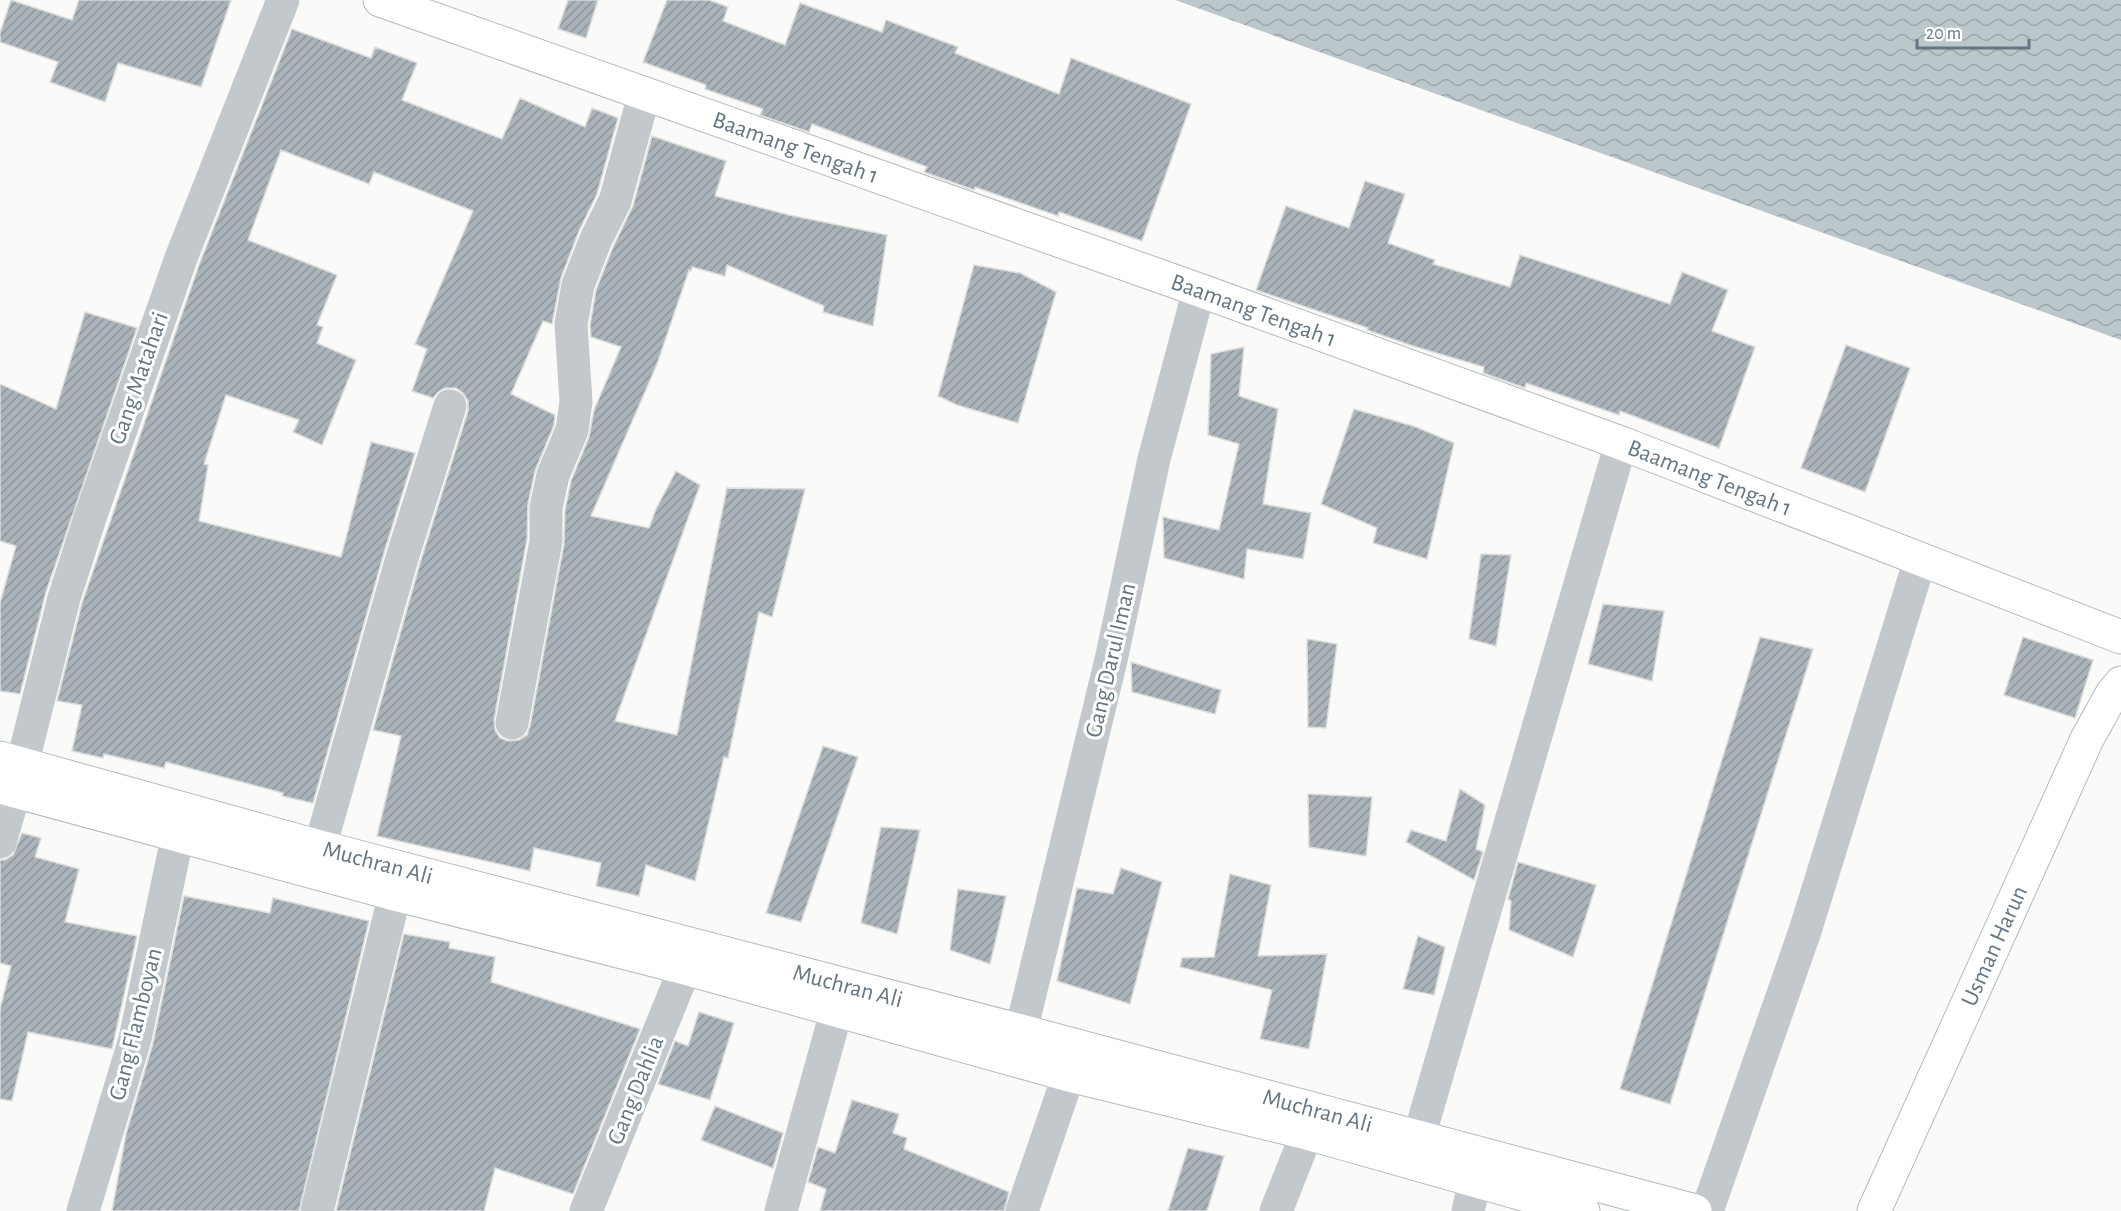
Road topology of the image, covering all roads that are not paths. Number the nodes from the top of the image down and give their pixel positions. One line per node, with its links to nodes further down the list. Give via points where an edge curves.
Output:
1 (284, 0): 11 (street, Gang Matahari, via 180,258 98,495)
2 (380, 0): 3 (street, Baamang Tengah 1)
3 (644, 95): 4 (street, Baamang Tengah 1); 10 (street, via 615,201 578,285 571,324 576,402 573,430 553,475 546,508 546,541)
4 (1199, 290): 6 (street, Baamang Tengah 1); 18 (street, Gang Darul Iman, via 1154,459 1111,660)
5 (450, 406): 14 (street, via 402,558)
6 (1621, 443): 7 (street, Baamang Tengah 1); 21 (street)
7 (1920, 560): 8 (street, Baamang Tengah 1); 31 (street, via 1805,931)
8 (2121, 637)
9 (2121, 683): 32 (street, Usman Harun, via 2087,740)
10 (512, 723)
11 (9, 775): 12 (street, Muchran Ali); 13 (street, Gang Matahari); 14 (street, Muchran Ali)
12 (178, 834): 15 (street, Muchran Ali); 23 (street, Gang Flamboyan, via 135,1039)
13 (0, 842)
14 (320, 848): 18 (street, Muchran Ali)
15 (395, 894): 16 (street, Muchran Ali); 24 (street)
16 (685, 968): 17 (street, Muchran Ali); 25 (street, Gang Dahlia)
17 (837, 1010): 19 (street, Muchran Ali); 26 (street)
18 (1020, 1031): 19 (street, Muchran Ali)
19 (1074, 1061): 20 (street, Muchran Ali); 21 (street, Muchran Ali); 27 (street)
20 (1306, 1133): 22 (street, Muchran Ali); 28 (street)
21 (1419, 1137): 30 (street, Muchran Ali)
22 (1472, 1196): 29 (street, Muchran Ali)
23 (83, 1211)
24 (317, 1211)
25 (586, 1211)
26 (781, 1211)
27 (1022, 1211)
28 (1276, 1211)
29 (1584, 1211)
30 (1695, 1211)
31 (1707, 1211)
32 (1874, 1211)

